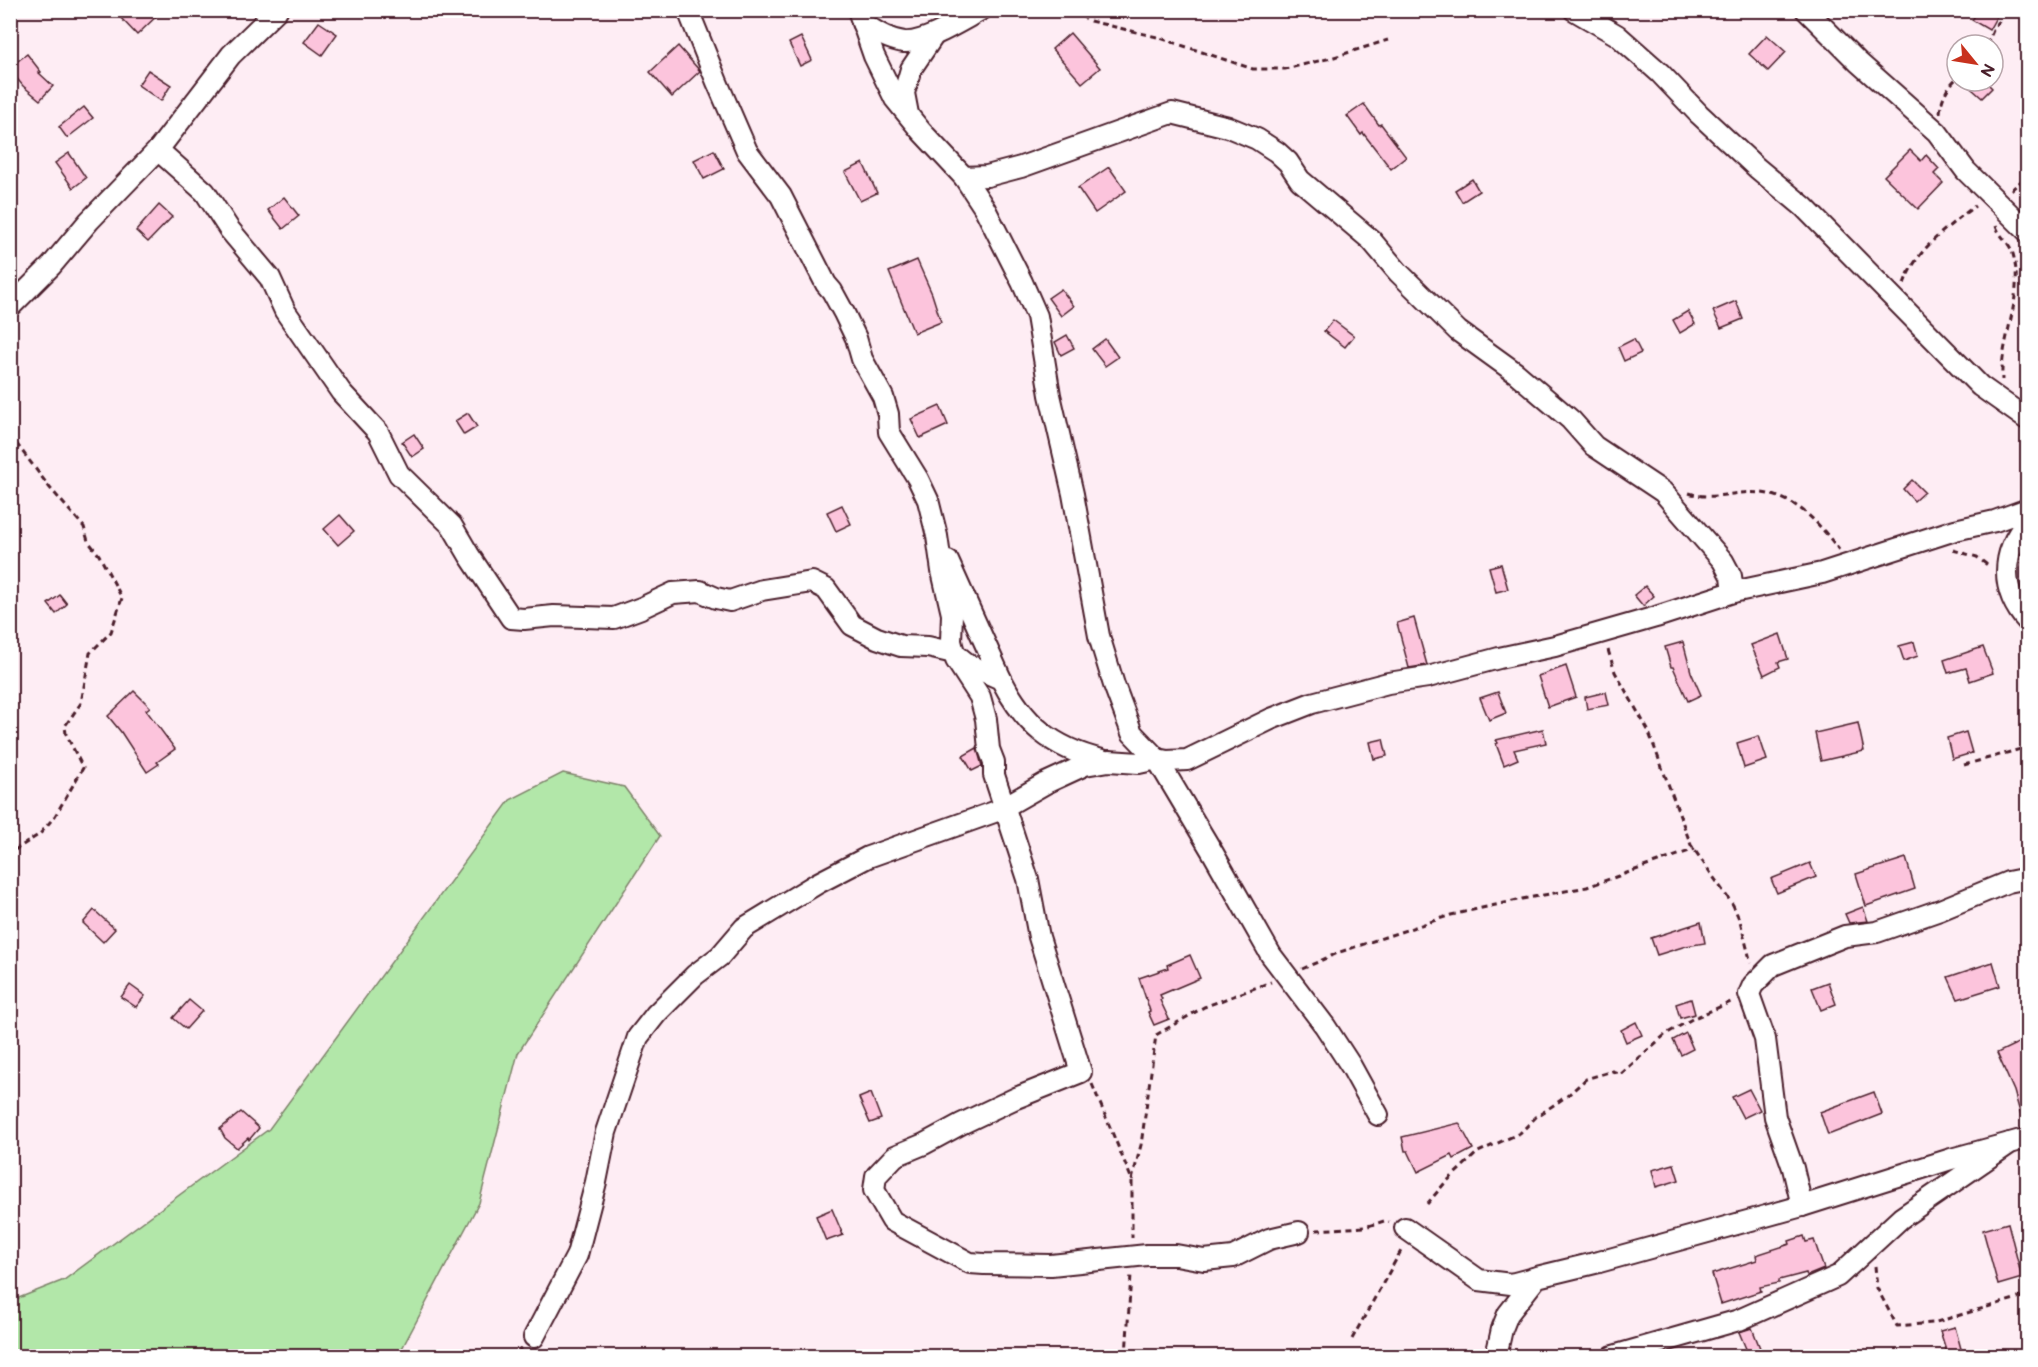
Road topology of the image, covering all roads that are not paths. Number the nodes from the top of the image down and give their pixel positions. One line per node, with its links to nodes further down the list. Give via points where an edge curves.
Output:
1 (277, 10): 9 (street, via 231,55)
2 (688, 10): 16 (street, via 747,151 781,196 856,338 862,359 883,397 889,432 928,500)
3 (981, 10): 7 (street)
4 (1574, 10): 13 (street, via 1617,35 1757,168 1804,207 1980,386)
5 (1806, 10): 11 (street, via 1937,132 1966,171)
6 (860, 17): 7 (street, via 889,39 906,42); 8 (street, via 895,99)
7 (934, 35): 8 (street, via 911,69 904,93)
8 (909, 115): 10 (street)
9 (158, 150): 12 (street); 19 (street, via 206,192 229,229 270,278 285,310 341,392 378,432 399,474 452,526 511,618 614,618 673,593 700,591 730,601 812,582 826,589 852,625 877,638 901,646)
10 (964, 177): 17 (street, via 1021,167 1172,113 1204,119 1257,139 1277,152 1300,180 1371,240 1458,331 1516,373 1571,420 1594,446 1663,492 1723,561 1731,576); 21 (street, via 990,219 1037,316 1099,636 1132,733)
11 (2028, 232)
12 (10, 307)
13 (2028, 420)
14 (2028, 509): 17 (street, via 1822,573)
15 (2028, 521): 18 (street, via 2008,556 2006,580 2018,612)
16 (937, 536): 19 (street, via 952,614); 20 (street)
17 (1733, 592): 21 (street, via 1602,632 1428,677 1346,693 1271,720 1187,760)
18 (2028, 622)
19 (954, 653): 20 (street, via 969,665); 23 (street, via 980,697)
20 (1001, 679): 22 (street, via 1012,702 1031,725 1079,754)
21 (1157, 759): 22 (street, via 1139,763); 25 (street, via 1271,955 1351,1066)
22 (1109, 761): 23 (street, via 1085,765)
23 (1004, 807): 29 (street, via 1081,1072 1016,1098 895,1156 876,1176 874,1190 892,1221 970,1263 1051,1265 1176,1255 1204,1260 1233,1257 1269,1239); 31 (street, via 868,857 774,909 744,927 720,956 656,1014 638,1037 606,1132 577,1255)
24 (2028, 878): 27 (street, via 1877,932 1845,936 1773,965 1753,985 1749,994 1765,1039 1775,1117)
25 (1378, 1115)
26 (2019, 1141): 27 (street); 33 (street, via 1902,1218 1838,1276 1739,1320)
27 (1802, 1206): 30 (street)
28 (1405, 1228): 30 (street, via 1479,1280 1511,1284)
29 (1299, 1232)
30 (1537, 1277): 32 (street, via 1508,1314)
31 (534, 1337)
32 (1496, 1356)
33 (1613, 1356)

